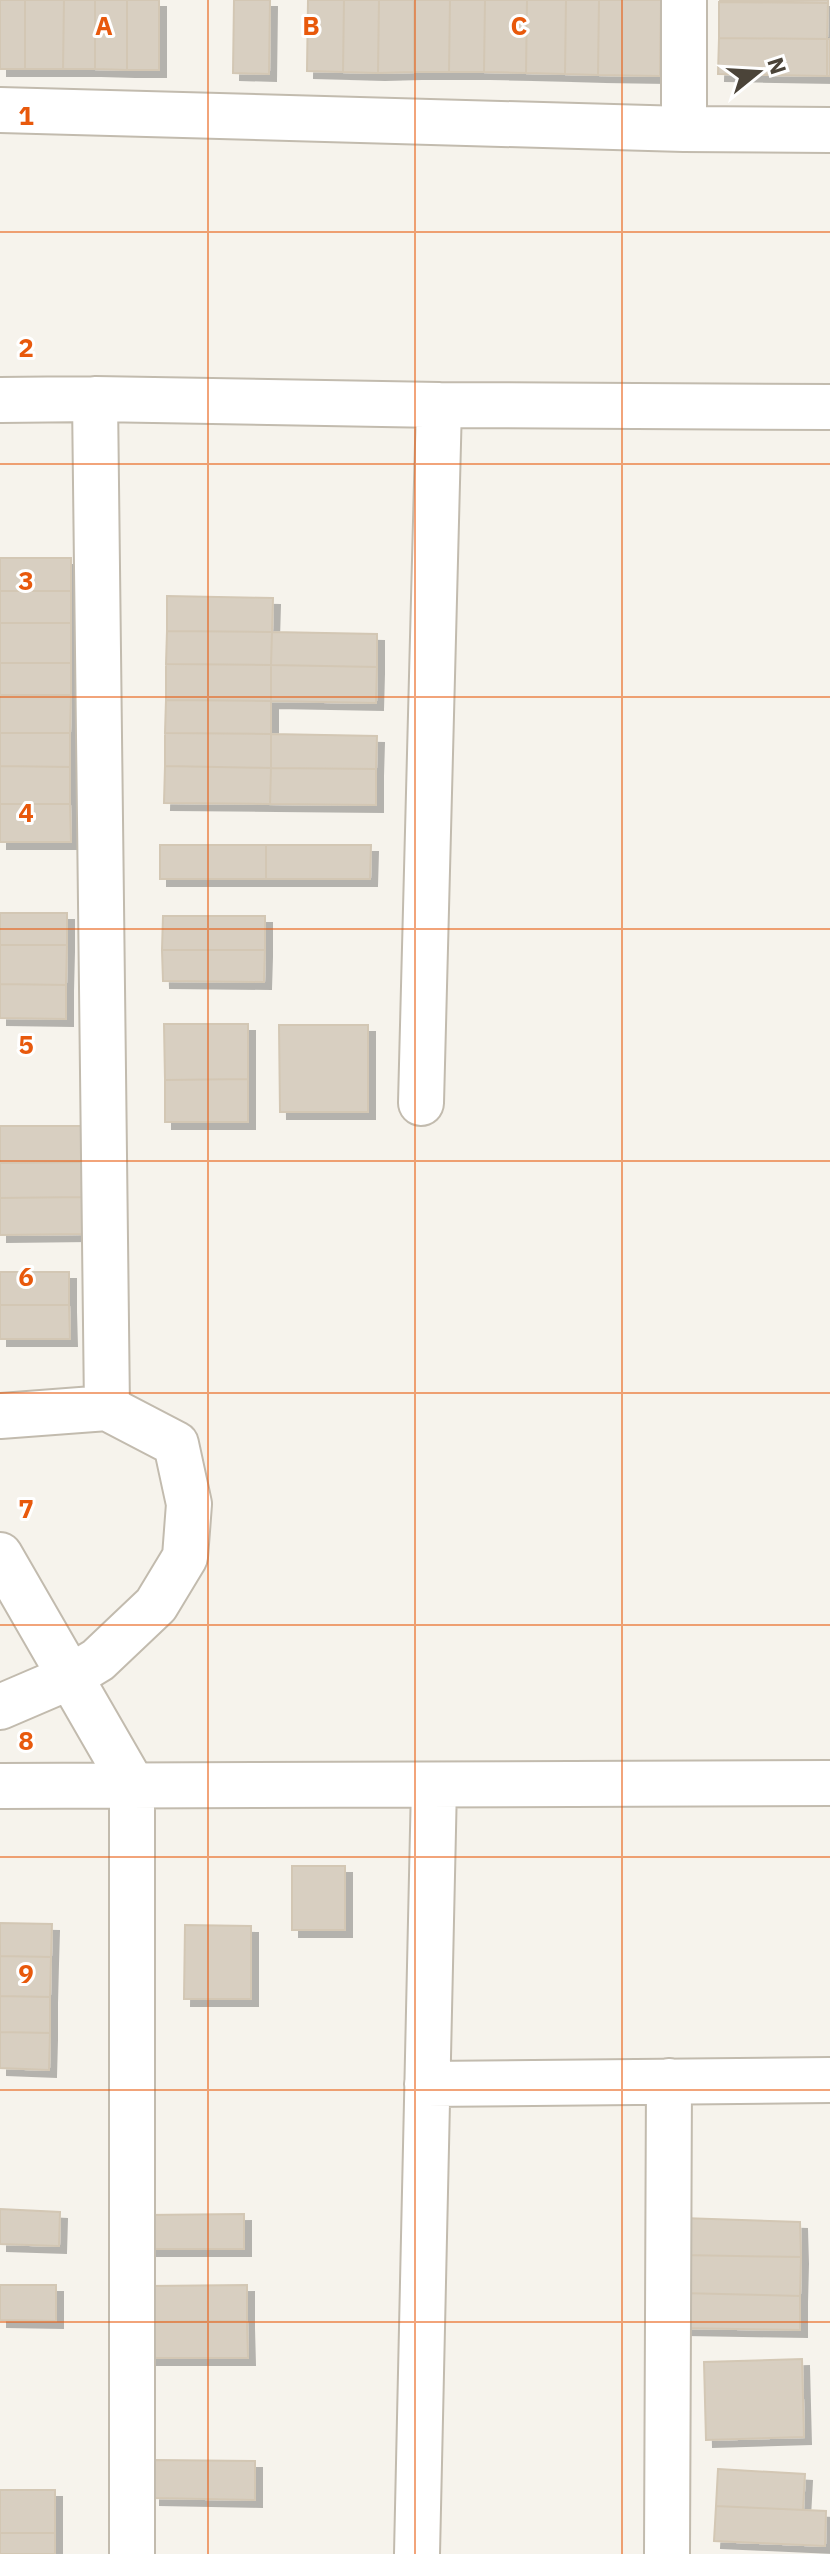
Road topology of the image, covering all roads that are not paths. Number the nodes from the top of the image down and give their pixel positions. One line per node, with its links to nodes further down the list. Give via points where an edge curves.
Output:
1 (684, 0): 3 (street)
2 (0, 110): 3 (street)
3 (684, 129): 4 (street)
4 (830, 130)
5 (95, 399): 6 (street); 7 (street); 10 (street)
6 (0, 400)
7 (439, 405): 8 (street); 9 (street)
8 (830, 407)
9 (421, 1103)
10 (107, 1408): 11 (street); 13 (street, via 176,1444 189,1504 185,1557 156,1605 98,1660)
11 (0, 1416)
12 (0, 1555): 13 (street)
13 (70, 1677): 14 (street); 16 (street)
14 (0, 1707)
15 (830, 1783): 17 (street)
16 (132, 1784): 17 (street); 18 (street); 22 (street)
17 (434, 1785): 21 (street)
18 (0, 1786)
19 (830, 2080): 20 (street)
20 (669, 2081): 21 (street); 24 (street)
21 (427, 2084): 23 (street)
22 (132, 2554)
23 (417, 2554)
24 (667, 2554)

